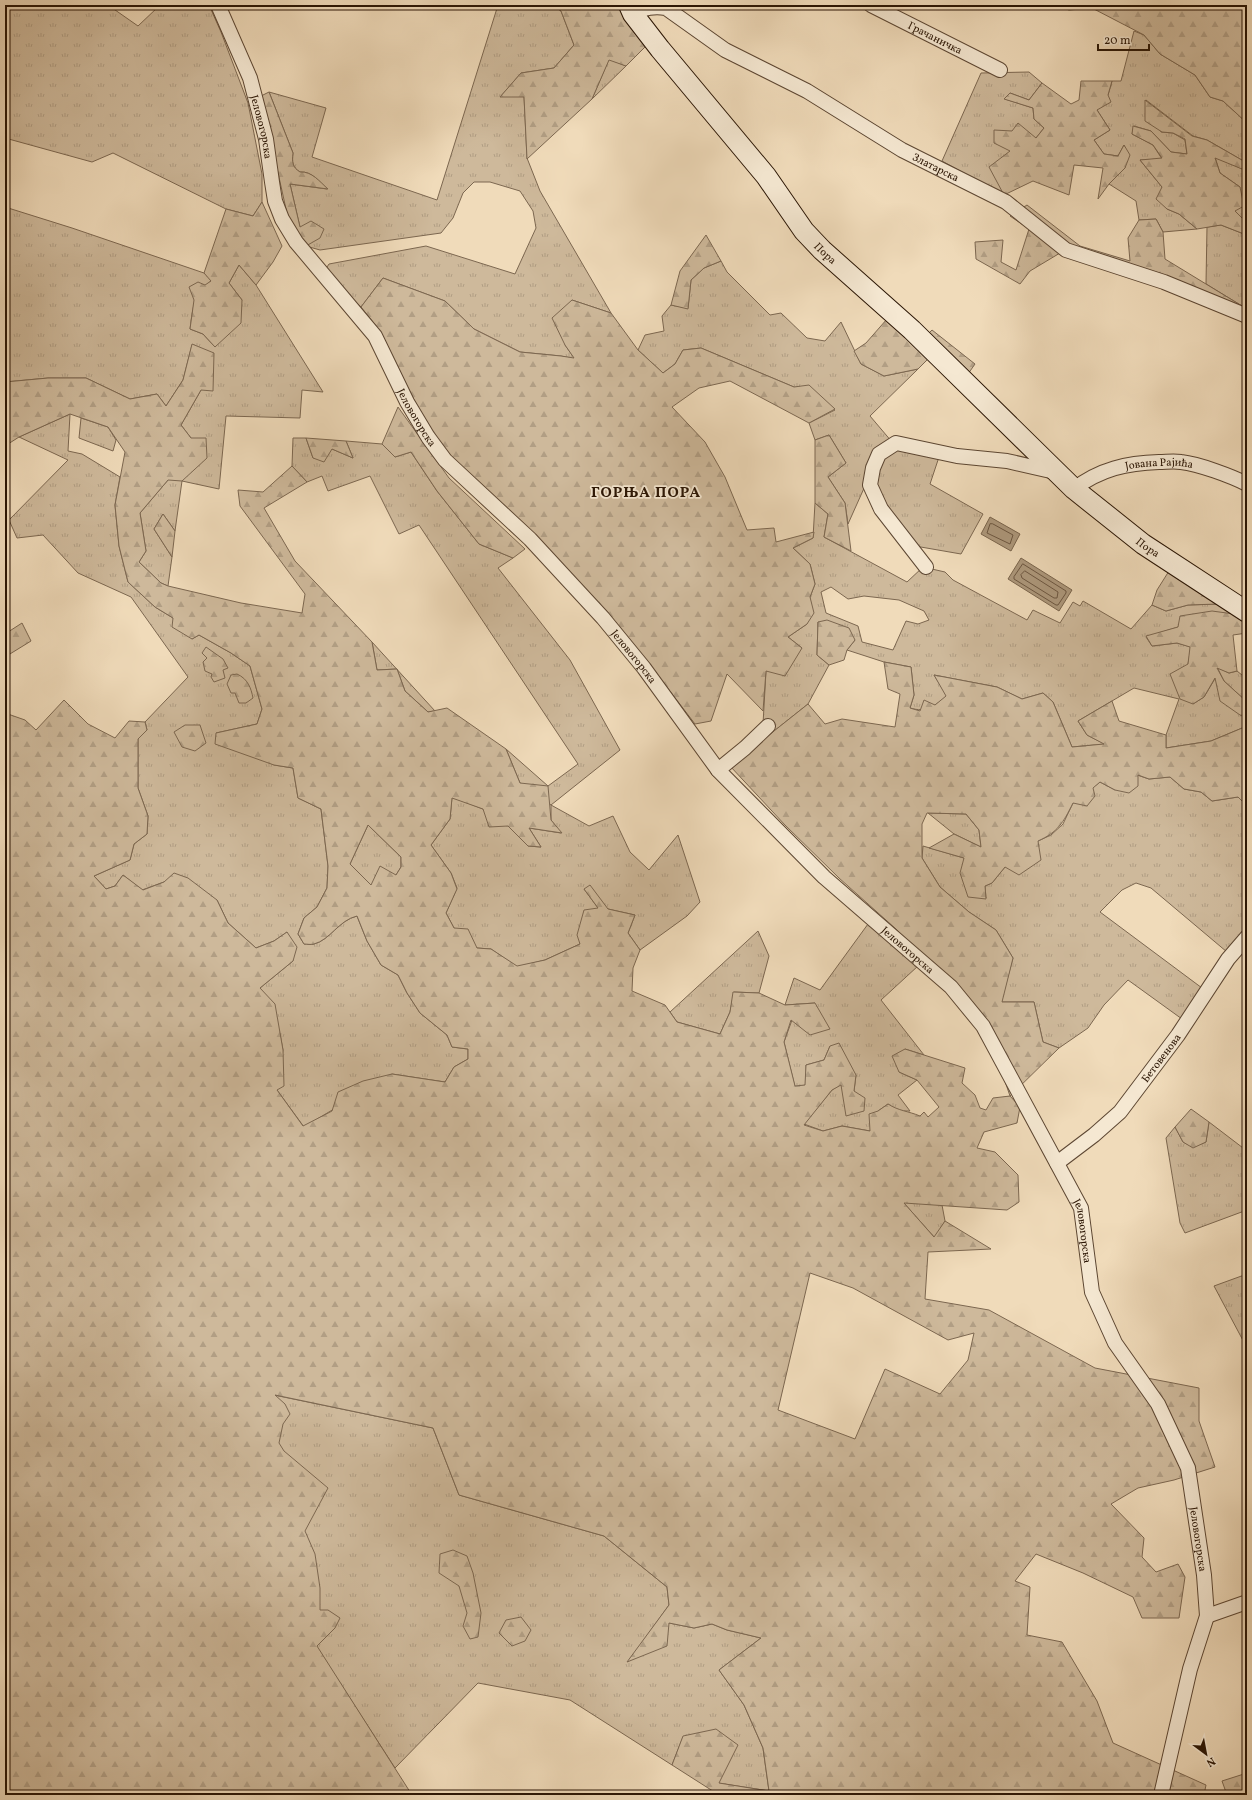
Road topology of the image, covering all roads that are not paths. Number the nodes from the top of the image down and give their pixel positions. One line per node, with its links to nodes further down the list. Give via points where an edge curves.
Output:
1 (218, 5): 12 (street, Јеловогорска, via 250,78 266,139 275,201 290,233 308,258 375,336 407,402 445,460 530,539 603,618 644,668)
2 (871, 5): 4 (street, Грачаничка)
3 (631, 10): 5 (street, Златарска, via 657,6 666,8 725,50 807,91 902,150 1006,202 1066,250 1164,282); 6 (street, Пора, via 766,176 812,240 912,330)
4 (1000, 70)
5 (1247, 316)
6 (1056, 472): 8 (street, Пора); 9 (street, via 1007,461 957,456 896,443 879,454 872,468 870,485 881,509)
7 (1247, 484): 8 (street, Јована Рајића, via 1233,477 1180,462 1135,463 1103,472)
8 (1074, 489): 10 (street, Пора, via 1143,544)
9 (926, 567)
10 (1247, 612)
11 (768, 726): 12 (street)
12 (718, 770): 14 (street, Јеловогорска, via 824,877 951,987 983,1026)
13 (1247, 937): 14 (street, Бетовенова, via 1228,959 1178,1035 1120,1112)
14 (1057, 1163): 16 (street, Јеловогорска, via 1081,1208 1092,1292 1115,1343 1158,1404 1188,1468)
15 (1247, 1602): 16 (street)
16 (1208, 1616): 17 (street, Јеловогорска, via 1190,1669)
17 (1161, 1795)

